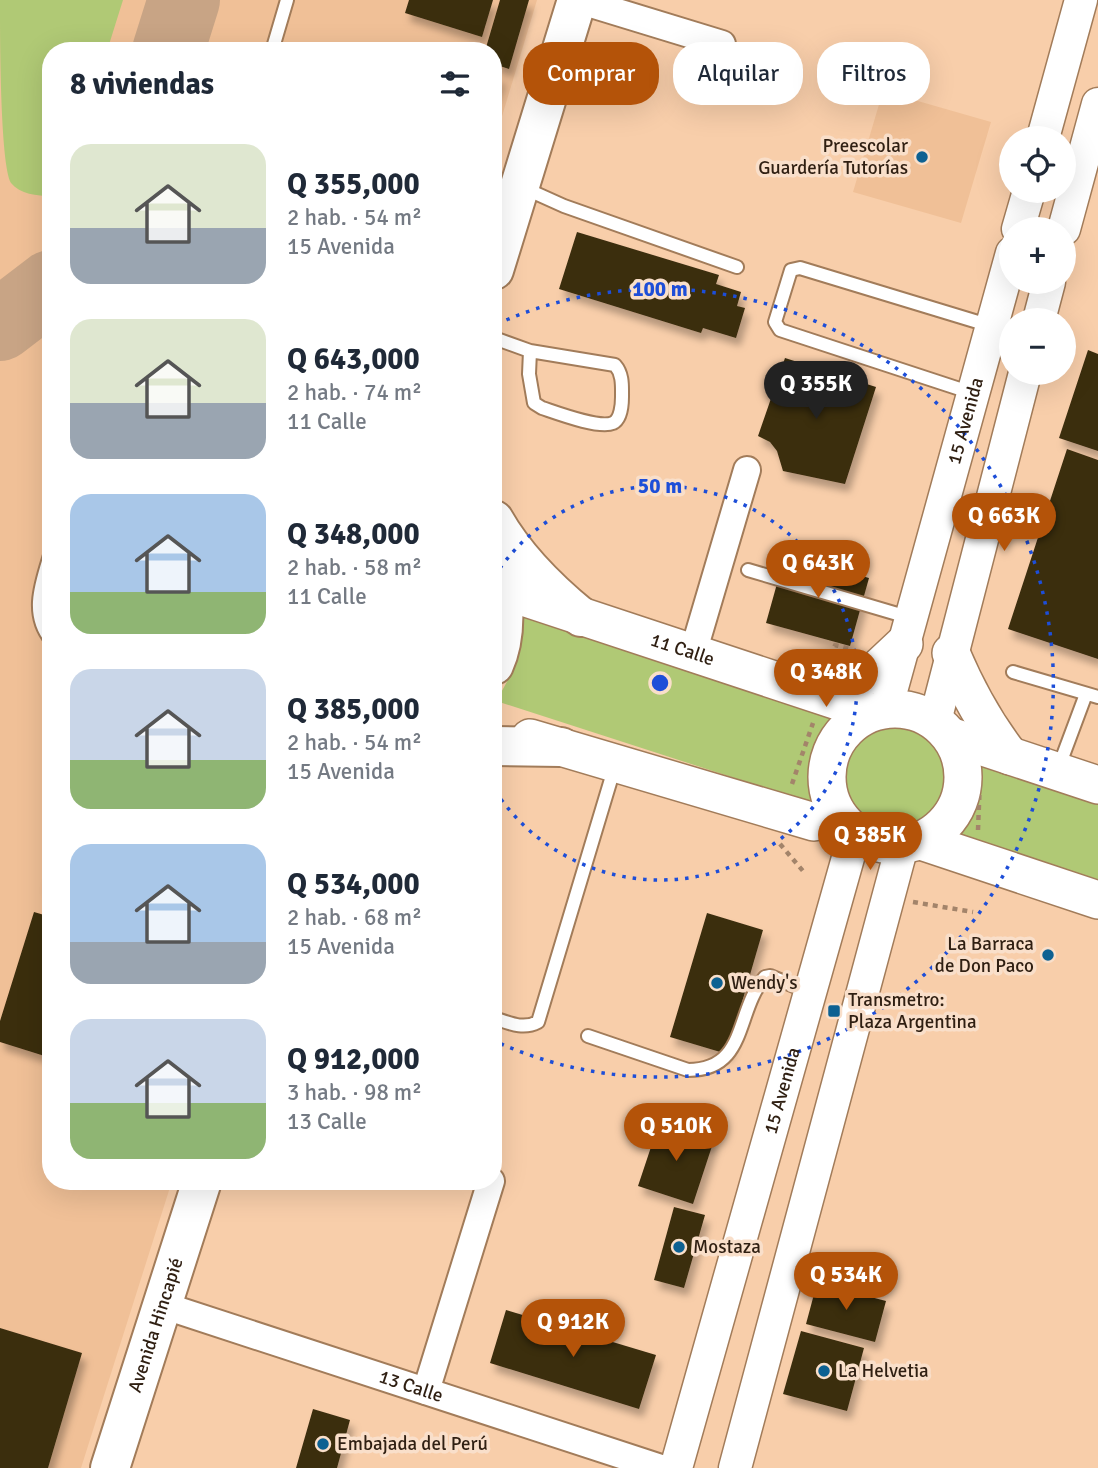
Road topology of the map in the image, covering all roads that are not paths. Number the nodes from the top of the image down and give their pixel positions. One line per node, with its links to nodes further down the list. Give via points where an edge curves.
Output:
1 (287, 0): 4 (lane)
2 (578, 0): 5 (street); 8 (main road)
3 (1081, 0): 7 (street)
4 (275, 42)
5 (715, 42)
6 (1098, 104): 9 (street)
7 (1046, 126)
8 (520, 186): 10 (main road); 11 (lane)
9 (1067, 217)
10 (502, 244)
11 (737, 267)
12 (1001, 294): 13 (street, 15 Avenida)
13 (992, 326): 17 (street, 15 Avenida); 17 (lane, via 800,268 791,270 775,322 780,330)
14 (502, 341): 15 (lane)
15 (530, 351): 15 (lane, via 615,365 621,375 618,418 597,424 534,403)
16 (999, 382): 17 (street)
17 (976, 383): 26 (street, 15 Avenida)
18 (1022, 385): 28 (street)
19 (747, 470): 27 (street)
20 (502, 532): 24 (main road, via 541,581)
21 (748, 570): 26 (lane)
22 (42, 580): 25 (lane, via 38,612)
23 (502, 583): 24 (main road, 11 Calle)
24 (581, 617): 27 (main road, 11 Calle)
25 (42, 627)
26 (908, 631): 30 (main road, via 872,674 838,686); 32 (street, 15 Avenida)
27 (693, 653): 30 (main road, 11 Calle)
28 (951, 653): 34 (street); 34 (main road, via 988,728)
29 (1013, 672): 31 (lane)
30 (801, 689): 32 (main road, 11 Calle)
31 (1092, 695): 38 (lane)
32 (878, 710): 34 (main road, via 911,710); 40 (main road, via 850,725 834,745 826,769 828,794)
33 (502, 729): 36 (main road)
34 (969, 740): 38 (main road); 41 (main road, via 960,755 962,796 953,815 939,830)
35 (502, 746): 36 (main road)
36 (561, 747): 37 (main road)
37 (616, 763): 40 (main road, via 814,822); 44 (lane, via 538,1022 530,1027)
38 (1057, 771): 39 (main road)
39 (1098, 785)
40 (846, 825): 41 (main road, via 878,844); 43 (street, 15 Avenida)
41 (912, 843): 42 (main road); 53 (street, via 888,898)
42 (1098, 901)
43 (811, 993): 45 (lane, via 765,977 727,1056 701,1070 688,1070); 52 (street, 15 Avenida)
44 (502, 1021)
45 (588, 1036)
46 (199, 1190): 48 (main road, Avenida Hincapié)
47 (488, 1190): 49 (street)
48 (162, 1305): 49 (street, 13 Calle); 50 (main road, Avenida Hincapié)
49 (426, 1391): 51 (street, 13 Calle)
50 (110, 1468)
51 (661, 1468)
52 (676, 1468)
53 (735, 1468)

